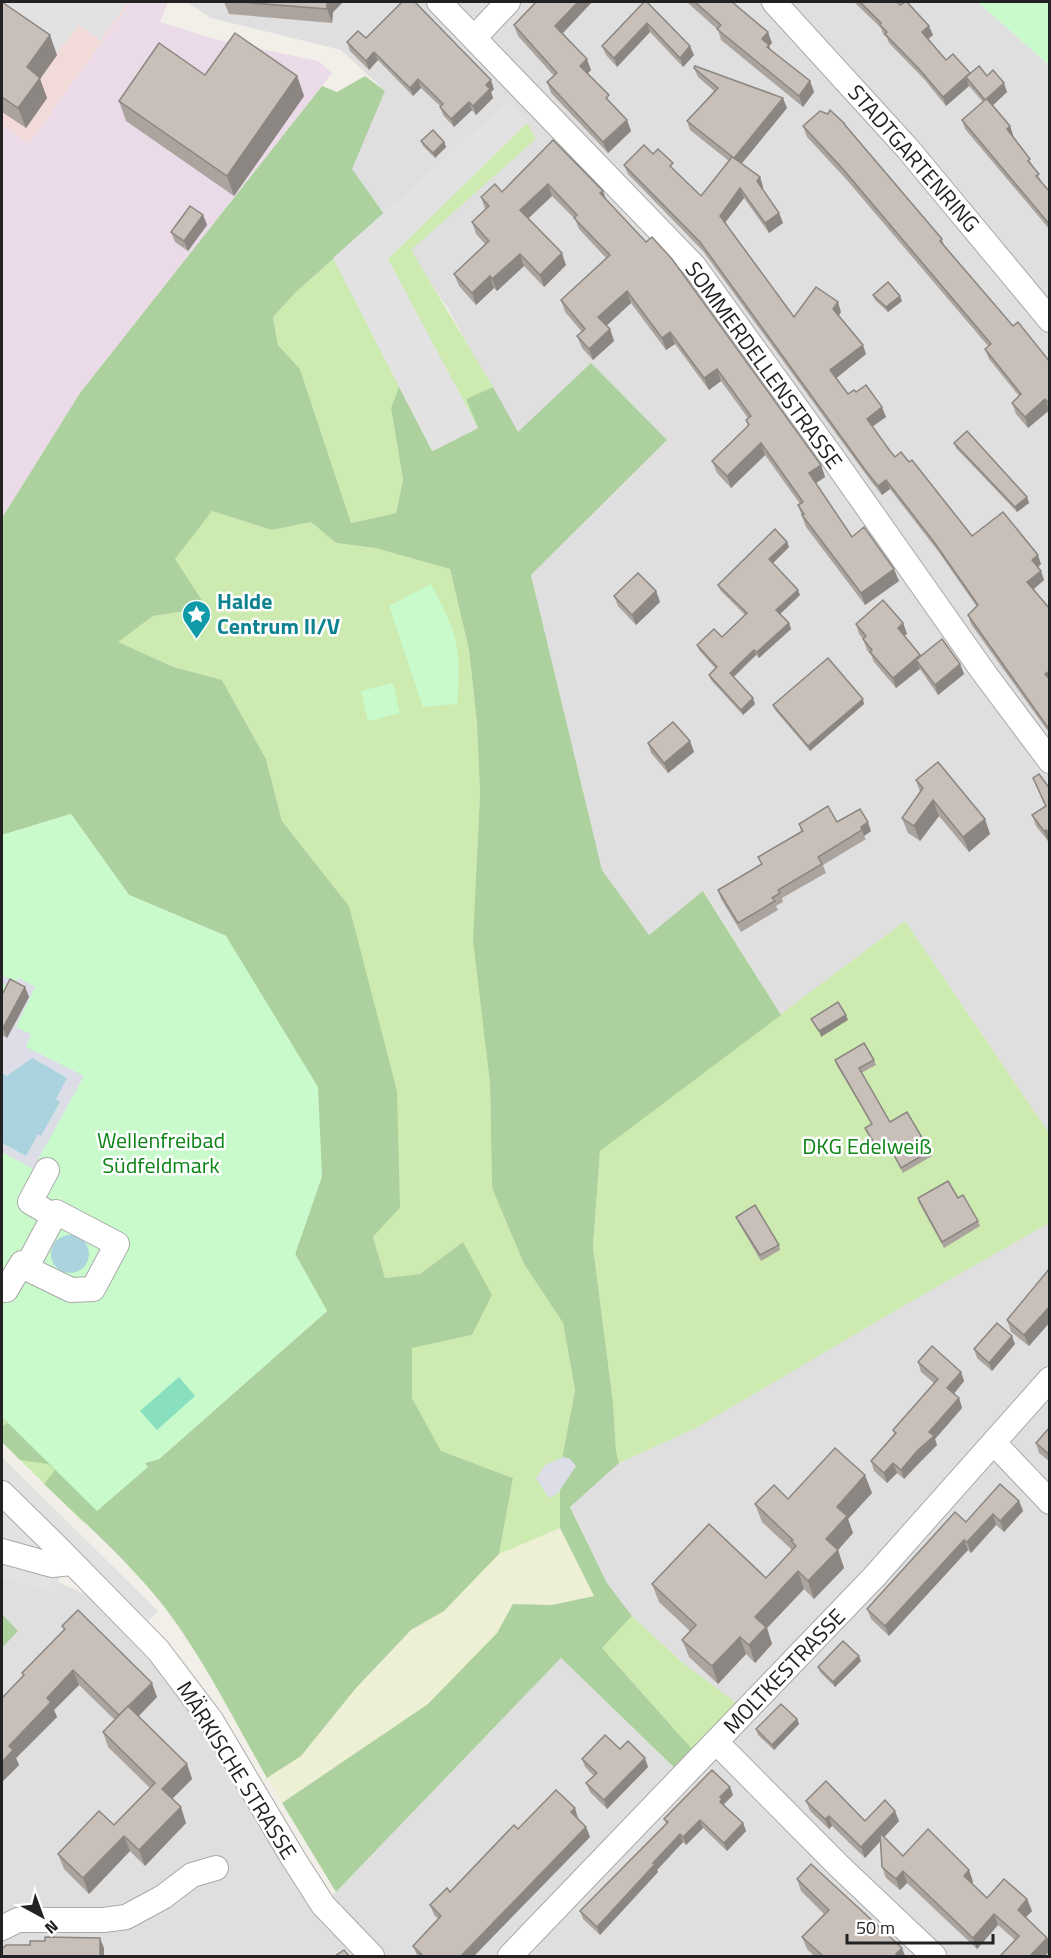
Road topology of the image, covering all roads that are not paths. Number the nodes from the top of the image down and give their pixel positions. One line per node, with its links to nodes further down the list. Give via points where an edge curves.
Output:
1 (439, 2): 4 (street, SOMMERDELLENSTRASSE)
2 (508, 2): 4 (street)
3 (774, 2): 5 (street, STADTGARTENRING, via 909,149)
4 (474, 38): 6 (street, SOMMERDELLENSTRASSE, via 694,266)
5 (1050, 320)
6 (1050, 761)
7 (47, 1170): 8 (street, via 30,1202)
8 (54, 1216): 9 (street); 9 (street, via 56,1212 117,1244 93,1289 71,1290 26,1268)
9 (28, 1265): 10 (street, via 22,1263 6,1290)
10 (2, 1287)
11 (1050, 1379): 12 (street, MOLTKESTRASSE)
12 (994, 1443): 14 (street); 17 (street, MOLTKESTRASSE, via 874,1577)
13 (2, 1493): 16 (street, MÄRKISCHE STRASSE)
14 (1050, 1502)
15 (2, 1551): 16 (street, via 52,1564)
16 (71, 1563): 20 (street, MÄRKISCHE STRASSE, via 158,1650 182,1680 211,1720 323,1905)
17 (716, 1743): 21 (street, MOLTKESTRASSE); 22 (street)
18 (216, 1868): 19 (street, via 192,1875 126,1917 18,1920)
19 (2, 1928)
20 (372, 1956)
21 (510, 1956)
22 (934, 1956)

